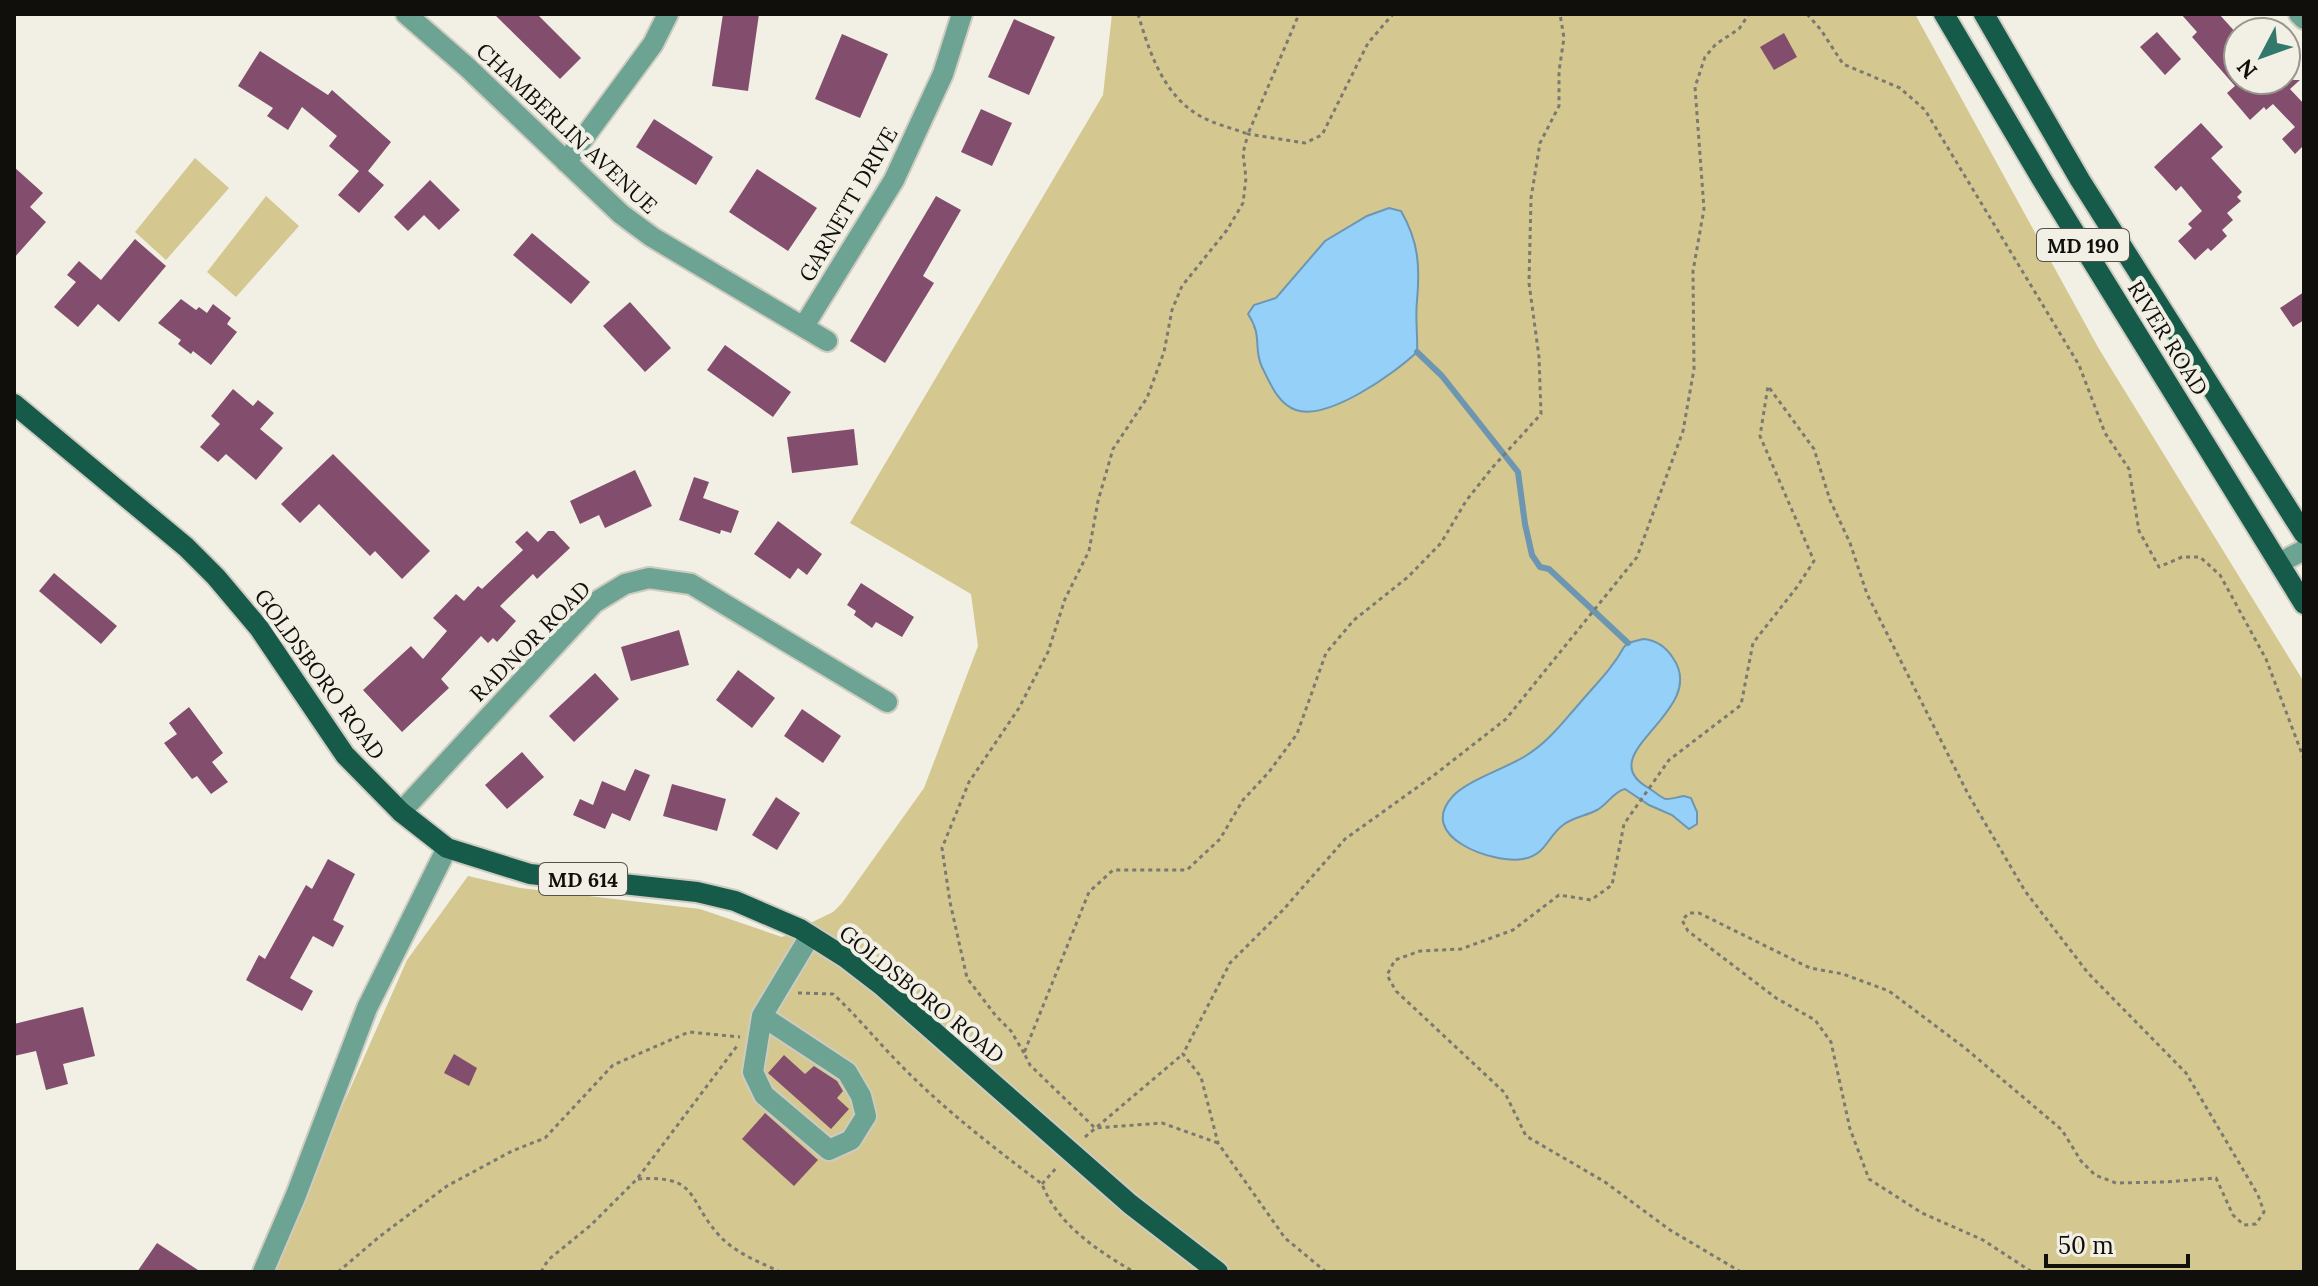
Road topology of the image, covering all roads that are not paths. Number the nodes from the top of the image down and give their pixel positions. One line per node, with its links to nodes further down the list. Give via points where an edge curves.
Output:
1 (406, 14): 8 (street, CHAMBERLIN AVENUE)
2 (668, 14): 8 (street, via 653,44)
3 (962, 14): 9 (street, GARNETT DRIVE, via 943,74 894,180)
4 (1944, 14): 14 (main road, RIVER ROAD / MD 190)
5 (1984, 14): 12 (main road, RIVER ROAD / MD 190, via 2080,180)
6 (2299, 14): 7 (street)
7 (2304, 19)
8 (566, 162): 9 (street, CHAMBERLIN AVENUE, via 652,237)
9 (804, 326): 10 (street, CHAMBERLIN AVENUE)
10 (827, 341)
11 (14, 404): 17 (main road, GOLDSBORO ROAD / MD 614, via 224,585 345,755)
12 (2304, 534)
13 (2304, 550): 14 (street)
14 (2279, 563): 15 (main road, RIVER ROAD / MD 190)
15 (2304, 604)
16 (887, 702): 17 (street, RADNOR ROAD, via 691,584 649,578 625,584 594,603)
17 (401, 812): 18 (main road, GOLDSBORO ROAD / MD 614)
18 (447, 848): 19 (main road, GOLDSBORO ROAD / MD 614, via 530,874 735,901); 21 (street, via 367,1008)
19 (810, 936): 20 (street); 22 (main road, GOLDSBORO ROAD / MD 614, via 881,985 1130,1204)
20 (762, 1016): 20 (street, via 753,1072 764,1095 829,1150 851,1140 866,1116 847,1072)
21 (263, 1272)
22 (1218, 1272)

